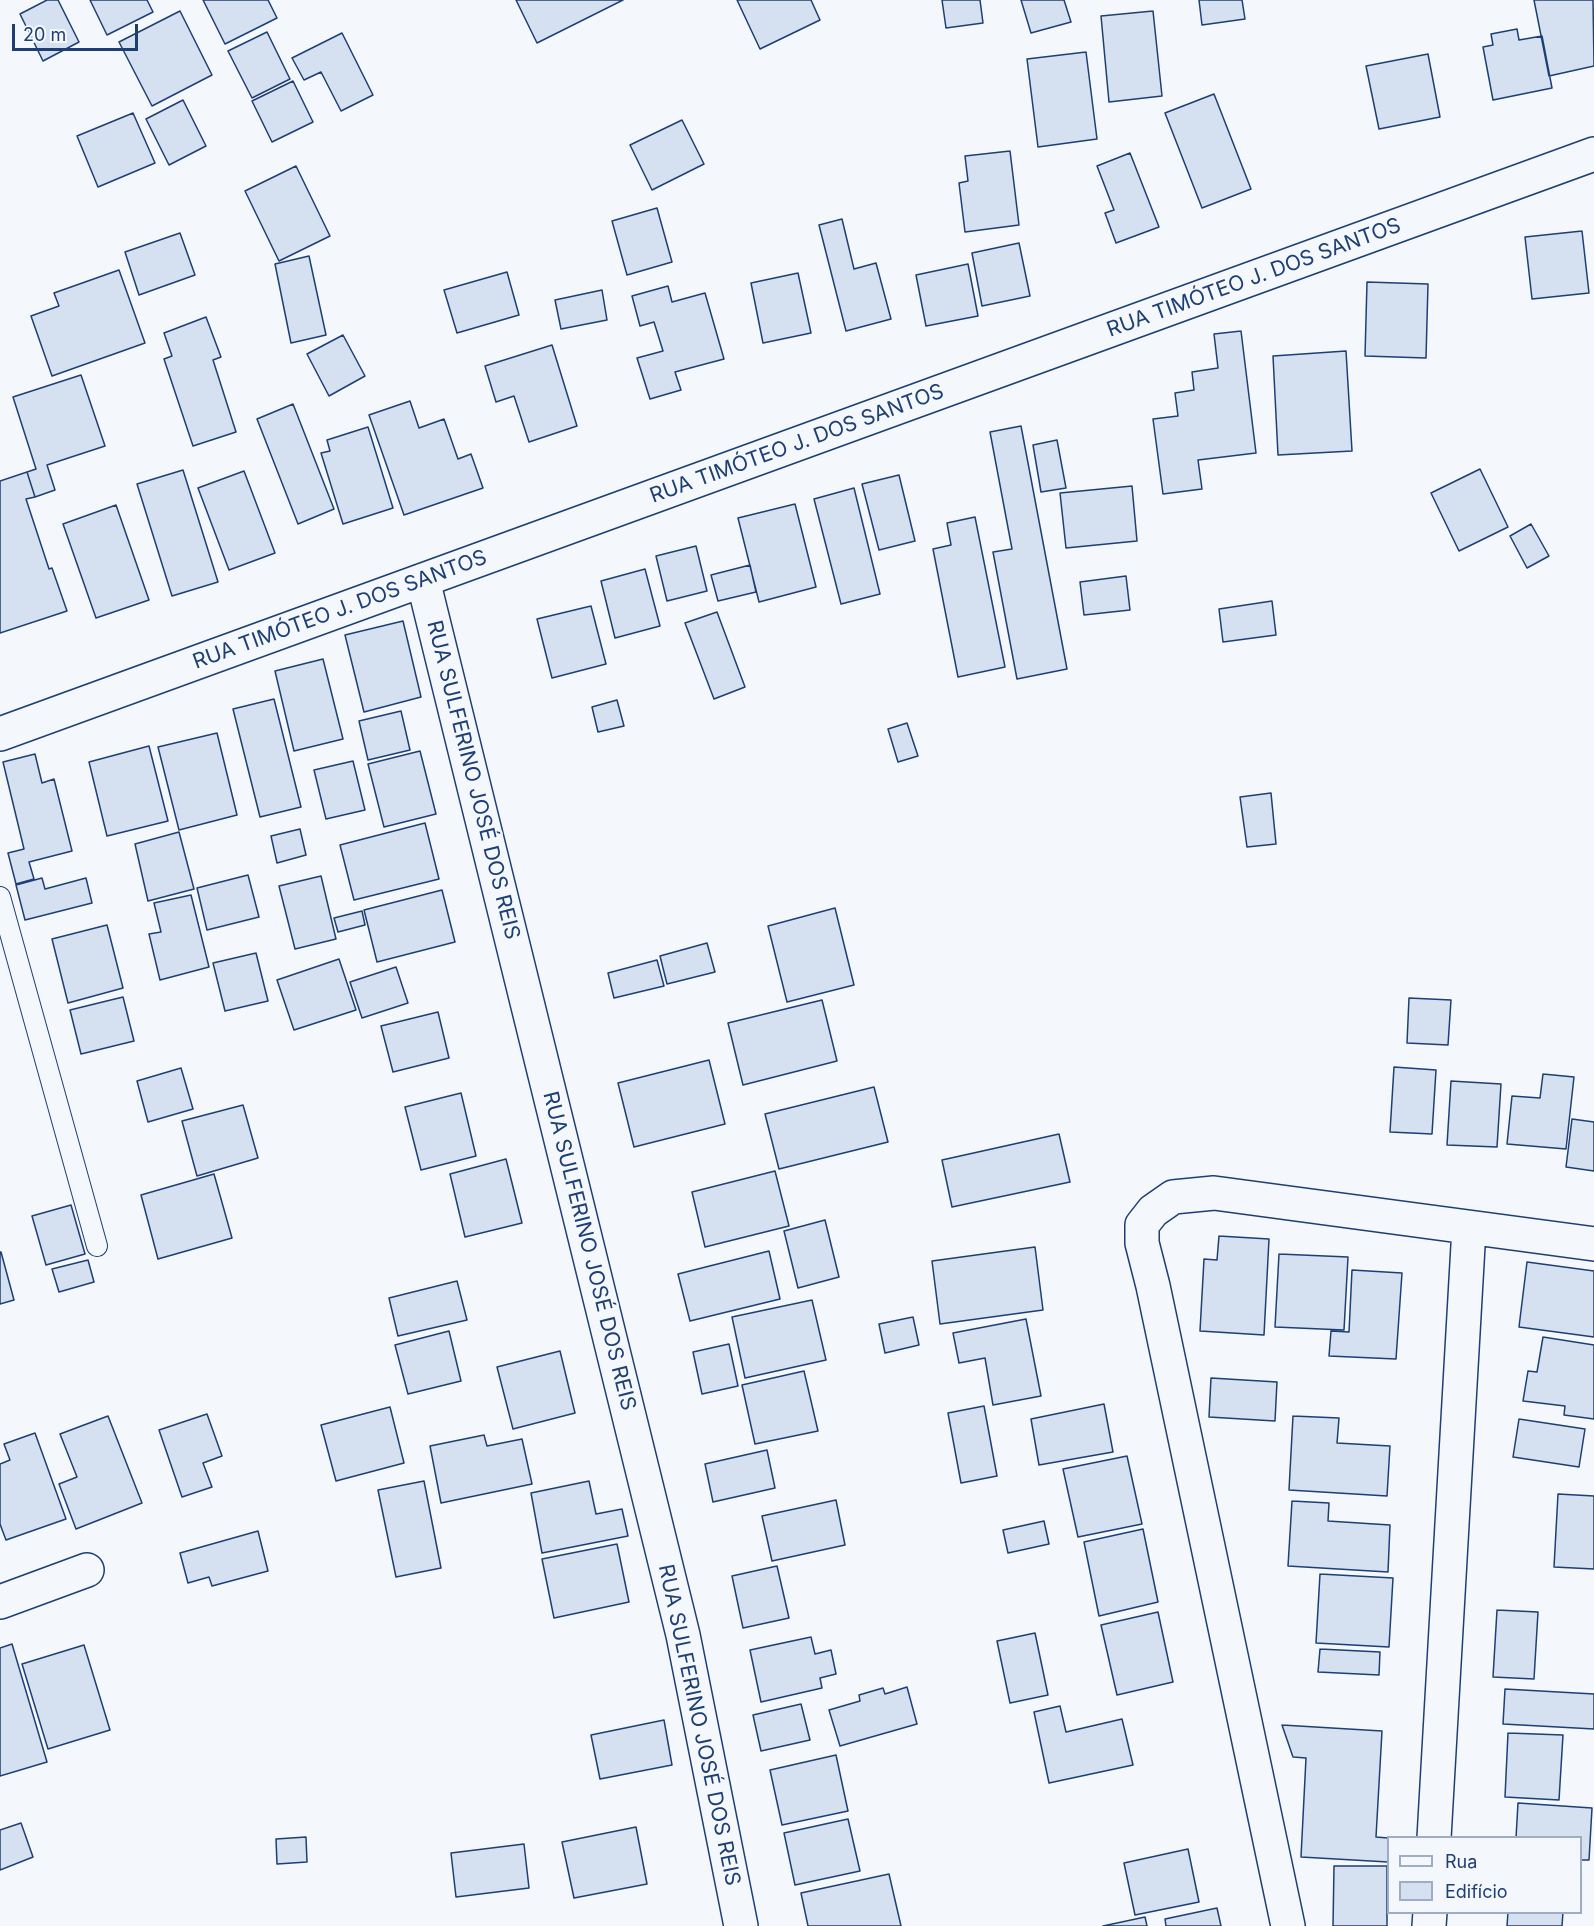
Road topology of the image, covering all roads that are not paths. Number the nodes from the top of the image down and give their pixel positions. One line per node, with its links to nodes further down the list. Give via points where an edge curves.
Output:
1 (1594, 154): 2 (street, RUA TIMÓTEO J. DOS SANTOS)
2 (423, 580): 3 (street, RUA TIMÓTEO J. DOS SANTOS); 11 (street, RUA SULFERINO JOSÉ DOS REIS, via 683,1635)
3 (0, 734)
4 (0, 897): 7 (lane)
5 (1469, 1227): 6 (street); 10 (street); 12 (street, via 1214,1193 1173,1197 1153,1211 1142,1225 1142,1243)
6 (1594, 1244)
7 (97, 1246)
8 (87, 1570): 9 (street)
9 (0, 1602)
10 (1434, 1836)
11 (741, 1926)
12 (1288, 1926)

